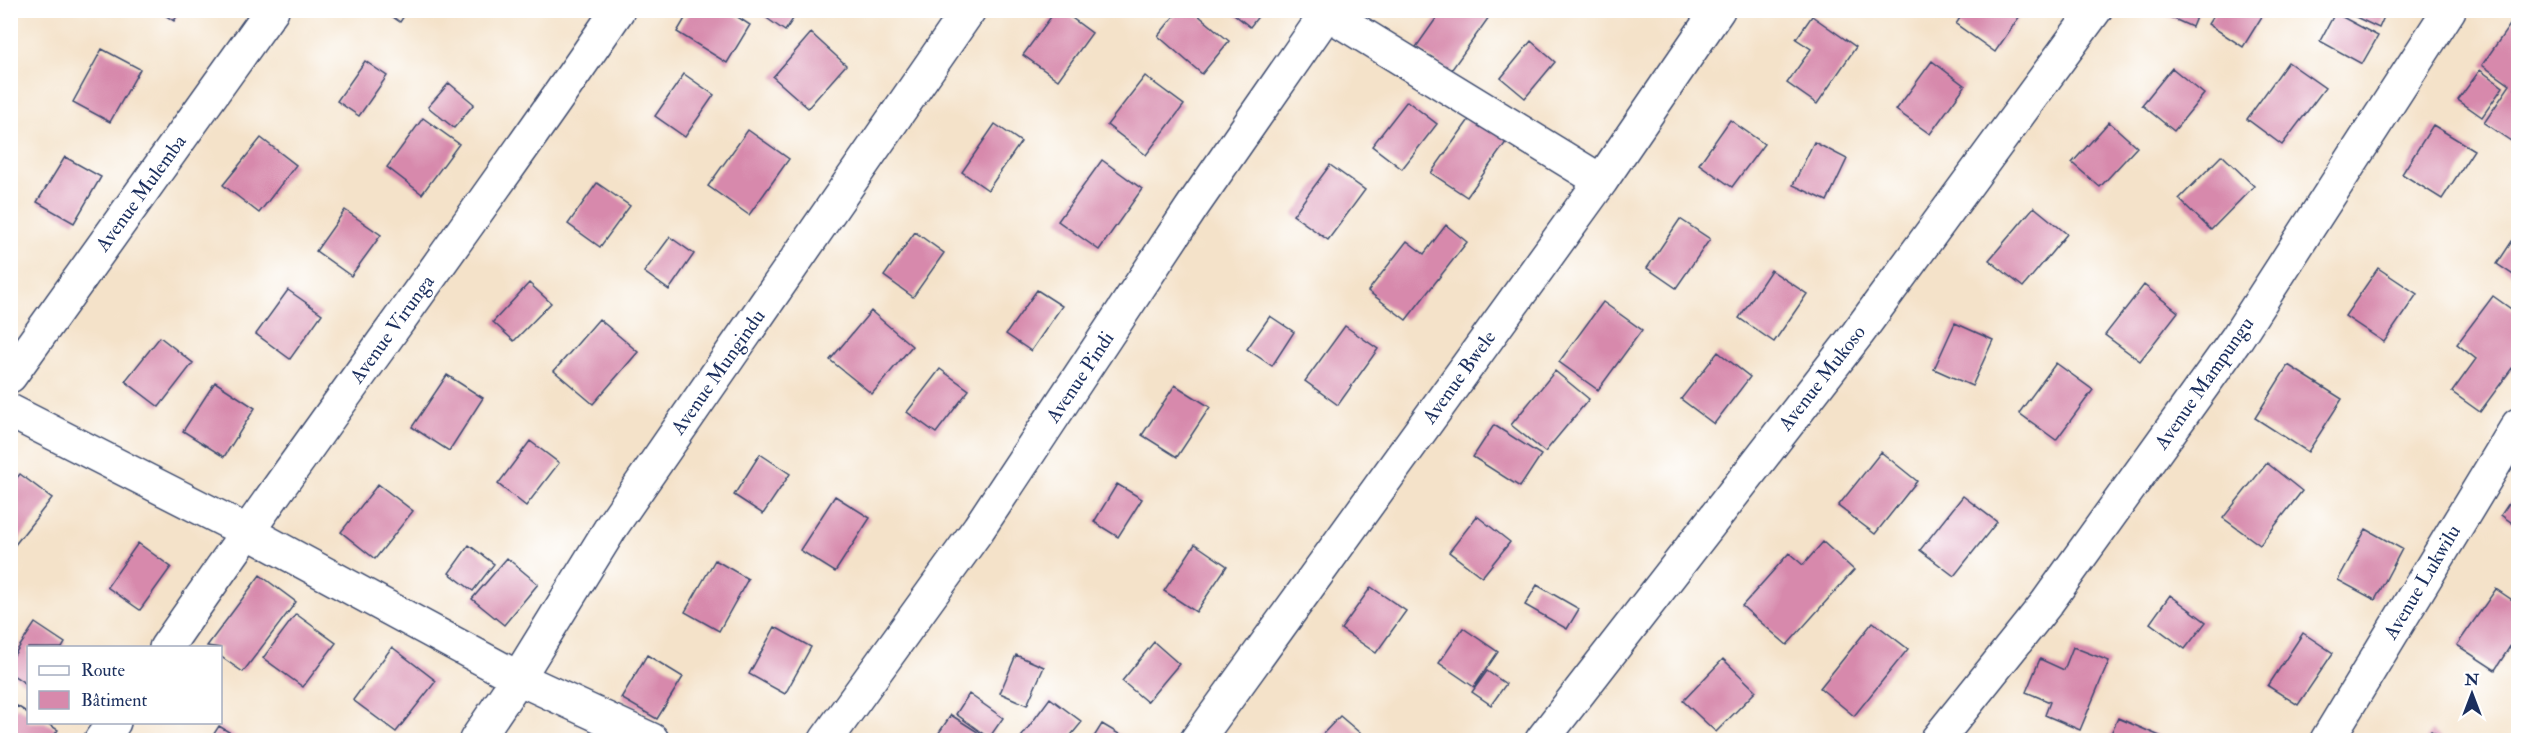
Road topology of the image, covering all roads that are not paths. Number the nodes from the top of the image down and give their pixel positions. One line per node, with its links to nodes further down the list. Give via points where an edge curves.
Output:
1 (272, 10): 9 (street, Avenue Mulemba)
2 (618, 10): 12 (street, Avenue Virunga, via 524,148)
3 (969, 10): 14 (street, Avenue Mungindu, via 612,526)
4 (1718, 10): 8 (street, Avenue Bwele)
5 (2096, 10): 21 (street, Avenue Mukoso, via 1858,333)
6 (2449, 10): 22 (street, Avenue Mampungu, via 2237,338 2046,604)
7 (1328, 12): 8 (street); 19 (street, Avenue Pindi, via 979,528)
8 (1601, 181): 20 (street, Avenue Bwele)
9 (10, 376)
10 (10, 411): 12 (street)
11 (2518, 425): 23 (street, Avenue Lukwilu)
12 (246, 531): 13 (street, Avenue Virunga); 14 (street)
13 (167, 646)
14 (518, 678): 17 (street, Avenue Mungindu); 18 (street)
15 (113, 724): 16 (street)
16 (101, 741)
17 (476, 741)
18 (652, 741)
19 (826, 741)
20 (1197, 741)
21 (1542, 741)
22 (1937, 741)
23 (2327, 741)

